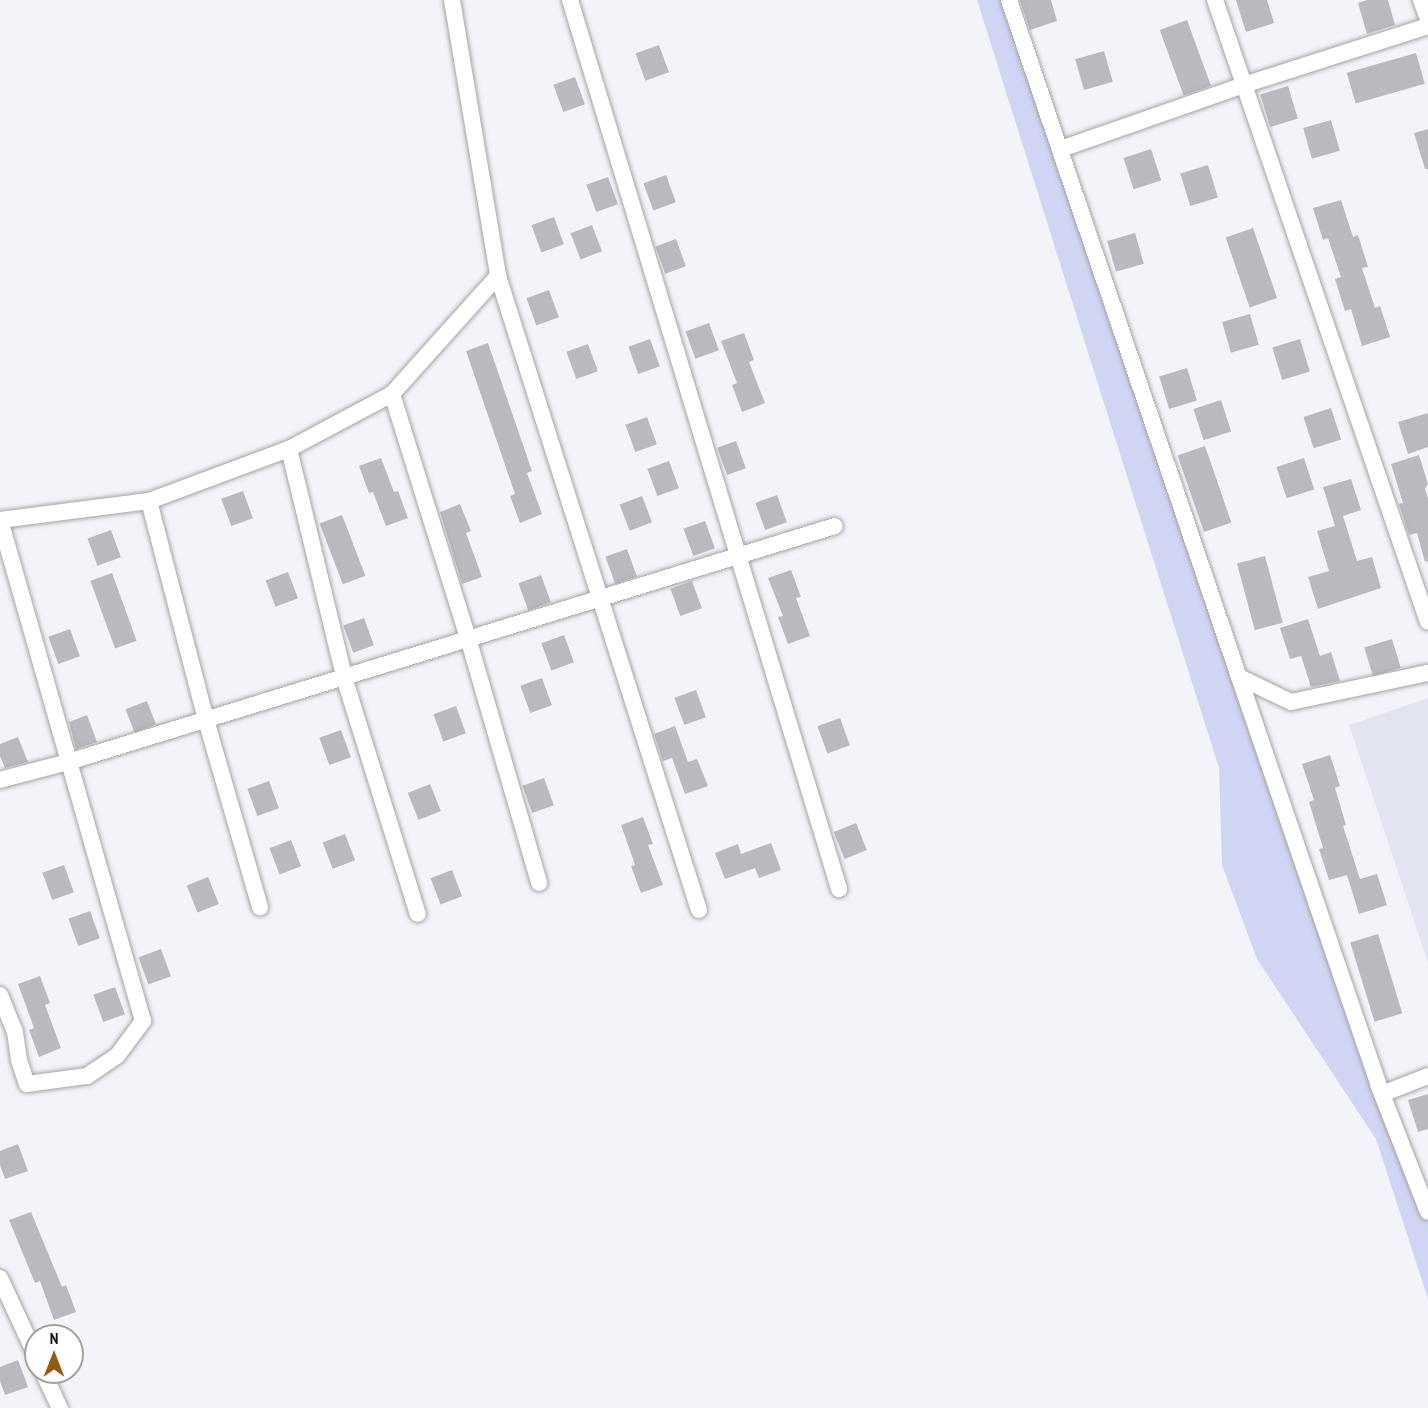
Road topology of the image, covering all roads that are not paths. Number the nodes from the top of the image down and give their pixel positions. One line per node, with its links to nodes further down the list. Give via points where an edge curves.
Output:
1 (452, 0): 10 (street)
2 (570, 0): 16 (street)
3 (1009, 0): 9 (street)
4 (1215, 0): 8 (street)
5 (1421, 0): 6 (street)
6 (1428, 19)
7 (1428, 26): 8 (street)
8 (1244, 85): 9 (street); 18 (street)
9 (1060, 149): 22 (street)
10 (498, 276): 11 (street); 17 (street)
11 (392, 394): 12 (street); 19 (street)
12 (289, 448): 13 (street); 21 (street)
13 (149, 501): 14 (street); 23 (street)
14 (0, 520): 24 (street)
15 (835, 526): 16 (street)
16 (738, 554): 17 (street); 27 (street)
17 (600, 597): 19 (street); 29 (street)
18 (1428, 622)
19 (468, 638): 21 (street); 26 (street)
20 (1428, 673): 22 (street, via 1291,702)
21 (344, 677): 23 (street); 30 (street)
22 (1239, 677): 33 (street)
23 (206, 720): 24 (street); 28 (street)
24 (68, 762): 25 (street); 31 (street, via 143,1021 117,1056 87,1076 27,1084 15,1032)
25 (0, 780)
26 (538, 883)
27 (838, 889)
28 (260, 907)
29 (699, 910)
30 (418, 914)
31 (0, 995)
32 (1428, 1076): 33 (street)
33 (1382, 1094): 34 (street)
34 (1428, 1212)
35 (0, 1278): 36 (street)
36 (24, 1330)
37 (49, 1384): 38 (street)
38 (60, 1408)

